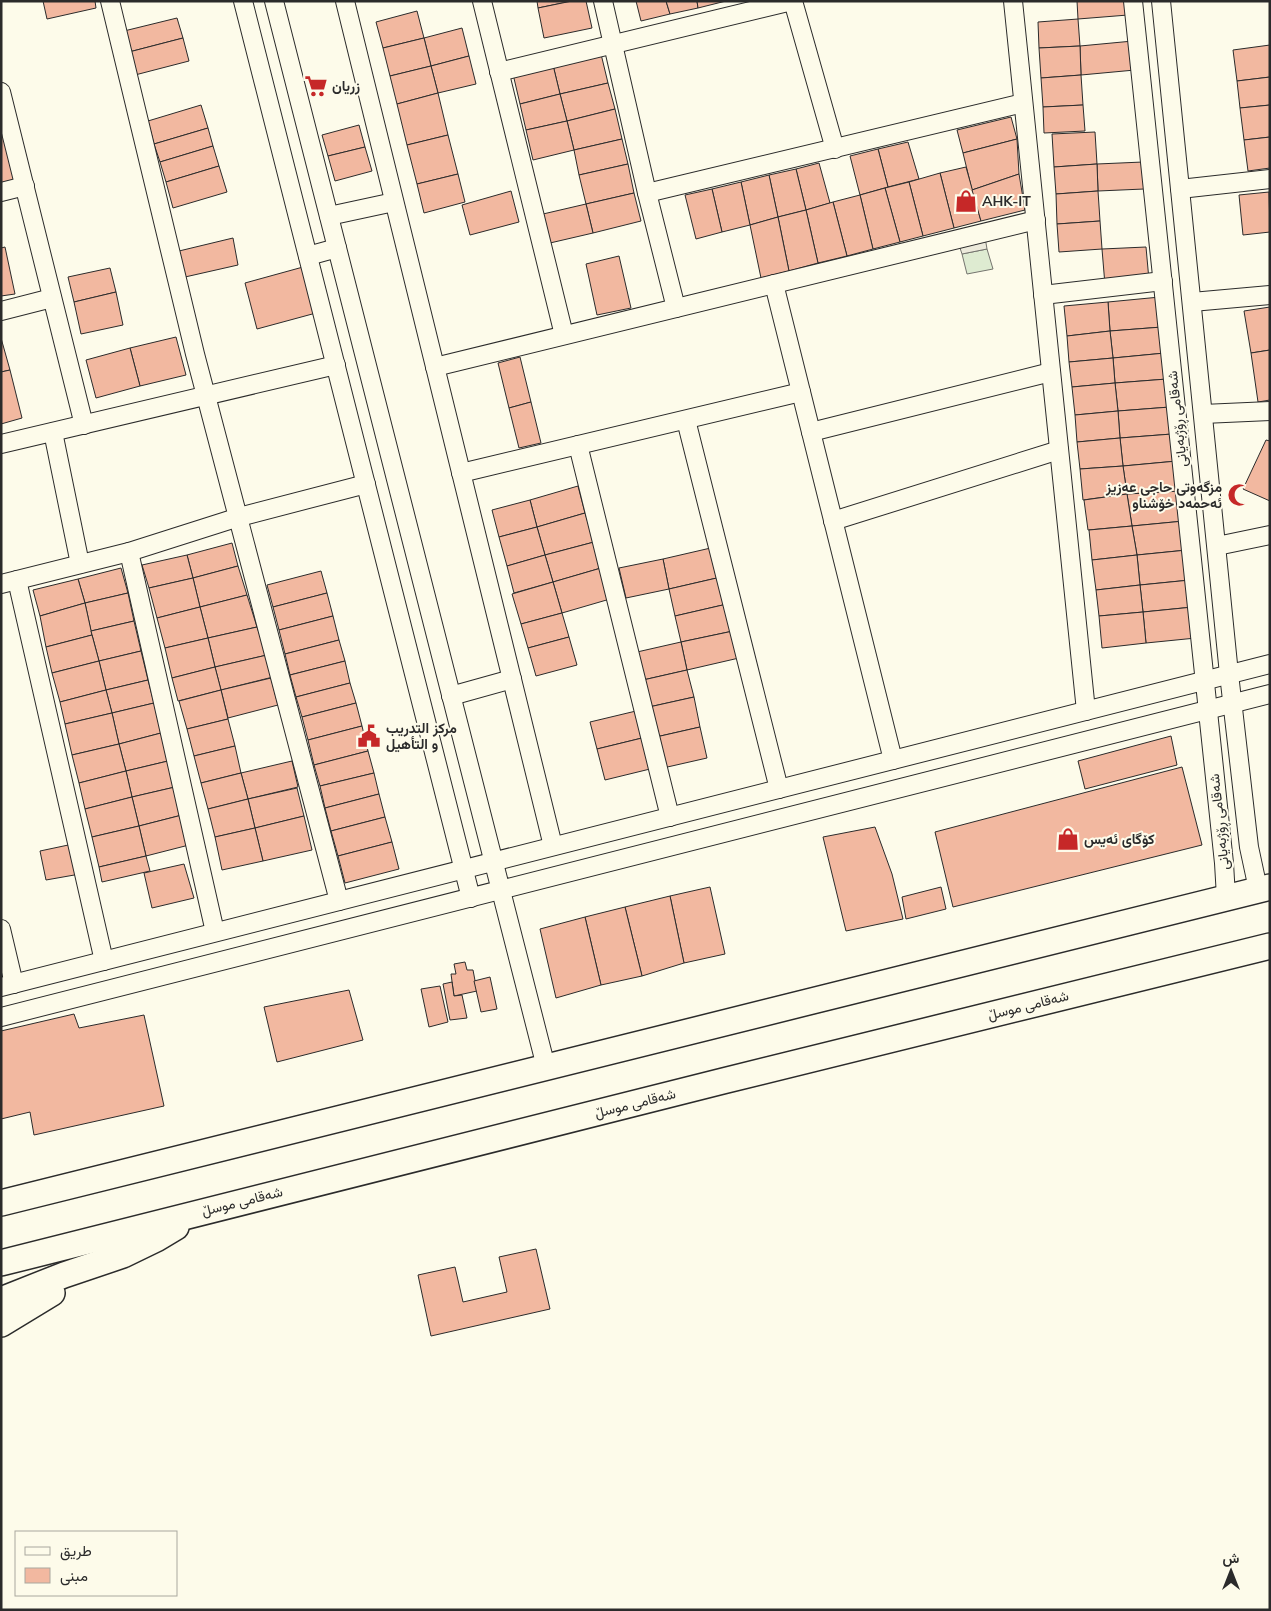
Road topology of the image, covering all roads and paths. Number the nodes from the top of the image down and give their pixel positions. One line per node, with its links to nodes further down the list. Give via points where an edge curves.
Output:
1 (110, 1): 41 (street)
2 (243, 1): 27 (street)
3 (274, 1): 24 (street)
4 (345, 1): 23 (street)
5 (482, 1): 12 (street)
6 (603, 1): 11 (street)
7 (793, 1): 11 (street); 17 (street)
8 (1013, 1): 16 (street)
9 (1133, 1): 14 (street, شەقامی ڕۆژبەیانی)
10 (1161, 1): 13 (street, شەقامی ڕۆژبەیانی)
11 (613, 44): 12 (street); 22 (street)
12 (499, 72): 36 (street)
13 (1169, 84): 14 (street); 20 (street, شەقامی ڕۆژبەیانی)
14 (1142, 88): 28 (street, شەقامی ڕۆژبەیانی)
15 (1, 92): 19 (street)
16 (1023, 103): 17 (street); 25 (street)
17 (835, 149): 22 (street)
18 (1270, 179): 20 (street)
19 (25, 186): 21 (street); 32 (street)
20 (1180, 189): 33 (street, شەقامی ڕۆژبەیانی)
21 (1, 192)
22 (647, 193): 34 (street)
23 (394, 202): 24 (street); 38 (street)
24 (329, 216): 26 (street)
25 (1036, 220): 29 (street); 30 (street)
26 (337, 248): 27 (street); 65 (street)
27 (308, 256): 37 (street)
28 (1163, 281): 30 (street); 63 (street, شەقامی ڕۆژبەیانی)
29 (774, 284): 34 (street); 40 (street)
30 (1043, 295): 39 (street)
31 (1270, 295): 33 (street)
32 (52, 298): 35 (street); 45 (street)
33 (1192, 302): 43 (street, شەقامی ڕۆژبەیانی)
34 (676, 308): 36 (street)
35 (1, 310)
36 (564, 335): 38 (street)
37 (336, 365): 41 (street); 52 (street)
38 (435, 367): 51 (street)
39 (1051, 372): 47 (street); 50 (street)
40 (801, 392): 44 (street); 47 (street)
41 (206, 396): 45 (street); 53 (street)
42 (1270, 411): 43 (street)
43 (1203, 414): 56 (street, شەقامی ڕۆژبەیانی)
44 (686, 420): 49 (street); 71 (street)
45 (84, 425): 46 (street)
46 (53, 432): 48 (street); 58 (street)
47 (811, 432): 54 (street)
48 (1, 444)
49 (578, 445): 51 (street); 73 (street)
50 (1059, 450): 54 (street); 68 (street)
51 (461, 473): 62 (street)
52 (366, 484): 53 (street); 78 (street)
53 (239, 518): 57 (street); 83 (street)
54 (833, 521): 69 (street)
55 (1270, 536): 56 (street)
56 (1217, 546): 61 (street, شەقامی ڕۆژبەیانی)
57 (128, 552): 58 (street); 85 (street)
58 (80, 564): 59 (street)
59 (9, 582): 87 (street)
60 (1270, 664): 61 (street)
61 (1229, 674): 63 (street); 66 (street, شەقامی ڕۆژبەیانی)
62 (512, 679): 65 (street); 74 (street)
63 (1204, 681): 67 (street, شەقامی ڕۆژبەیانی); 68 (street)
64 (1270, 694): 66 (street)
65 (451, 696): 77 (street)
66 (1232, 703): 67 (street); 75 (street, شەقامی ڕۆژبەیانی)
67 (1208, 710): 72 (street); 76 (street, شەقامی ڕۆژبەیانی)
68 (1086, 711): 69 (street)
69 (893, 760): 70 (street)
70 (829, 776): 71 (street); 72 (street)
71 (778, 789): 73 (street)
72 (837, 804): 80 (street)
73 (670, 817): 74 (street)
74 (553, 846): 77 (street)
75 (1249, 847): 76 (street); 79 (street, شەقامی ڕۆژبەیانی)
76 (1223, 850): 81 (street, شەقامی ڕۆژبەیانی)
77 (493, 862): 78 (street); 80 (street)
78 (464, 870): 82 (street); 83 (street)
79 (1264, 888): 81 (highway)
80 (501, 890): 82 (street); 92 (street)
81 (1226, 897): 92 (highway)
82 (471, 898): 90 (street)
83 (339, 901): 85 (street)
84 (1, 929): 89 (street)
85 (215, 932): 87 (street)
86 (1270, 946): 96 (highway, شەقامی موسڵ)
87 (104, 961): 88 (street)
88 (70, 970): 89 (street); 90 (street)
89 (7, 985)
90 (76, 998): 91 (street)
91 (1, 1017)
92 (546, 1067): 93 (highway)
93 (74, 1185): 94 (highway); 95 (highway)
94 (1, 1198)
95 (1, 1203)
96 (196, 1213): 97 (highway, via 177,1227); 98 (highway, شەقامی موسڵ)
97 (123, 1255): 99 (highway); 100 (highway)
98 (1, 1263)
99 (1, 1300)
100 (1, 1324)

